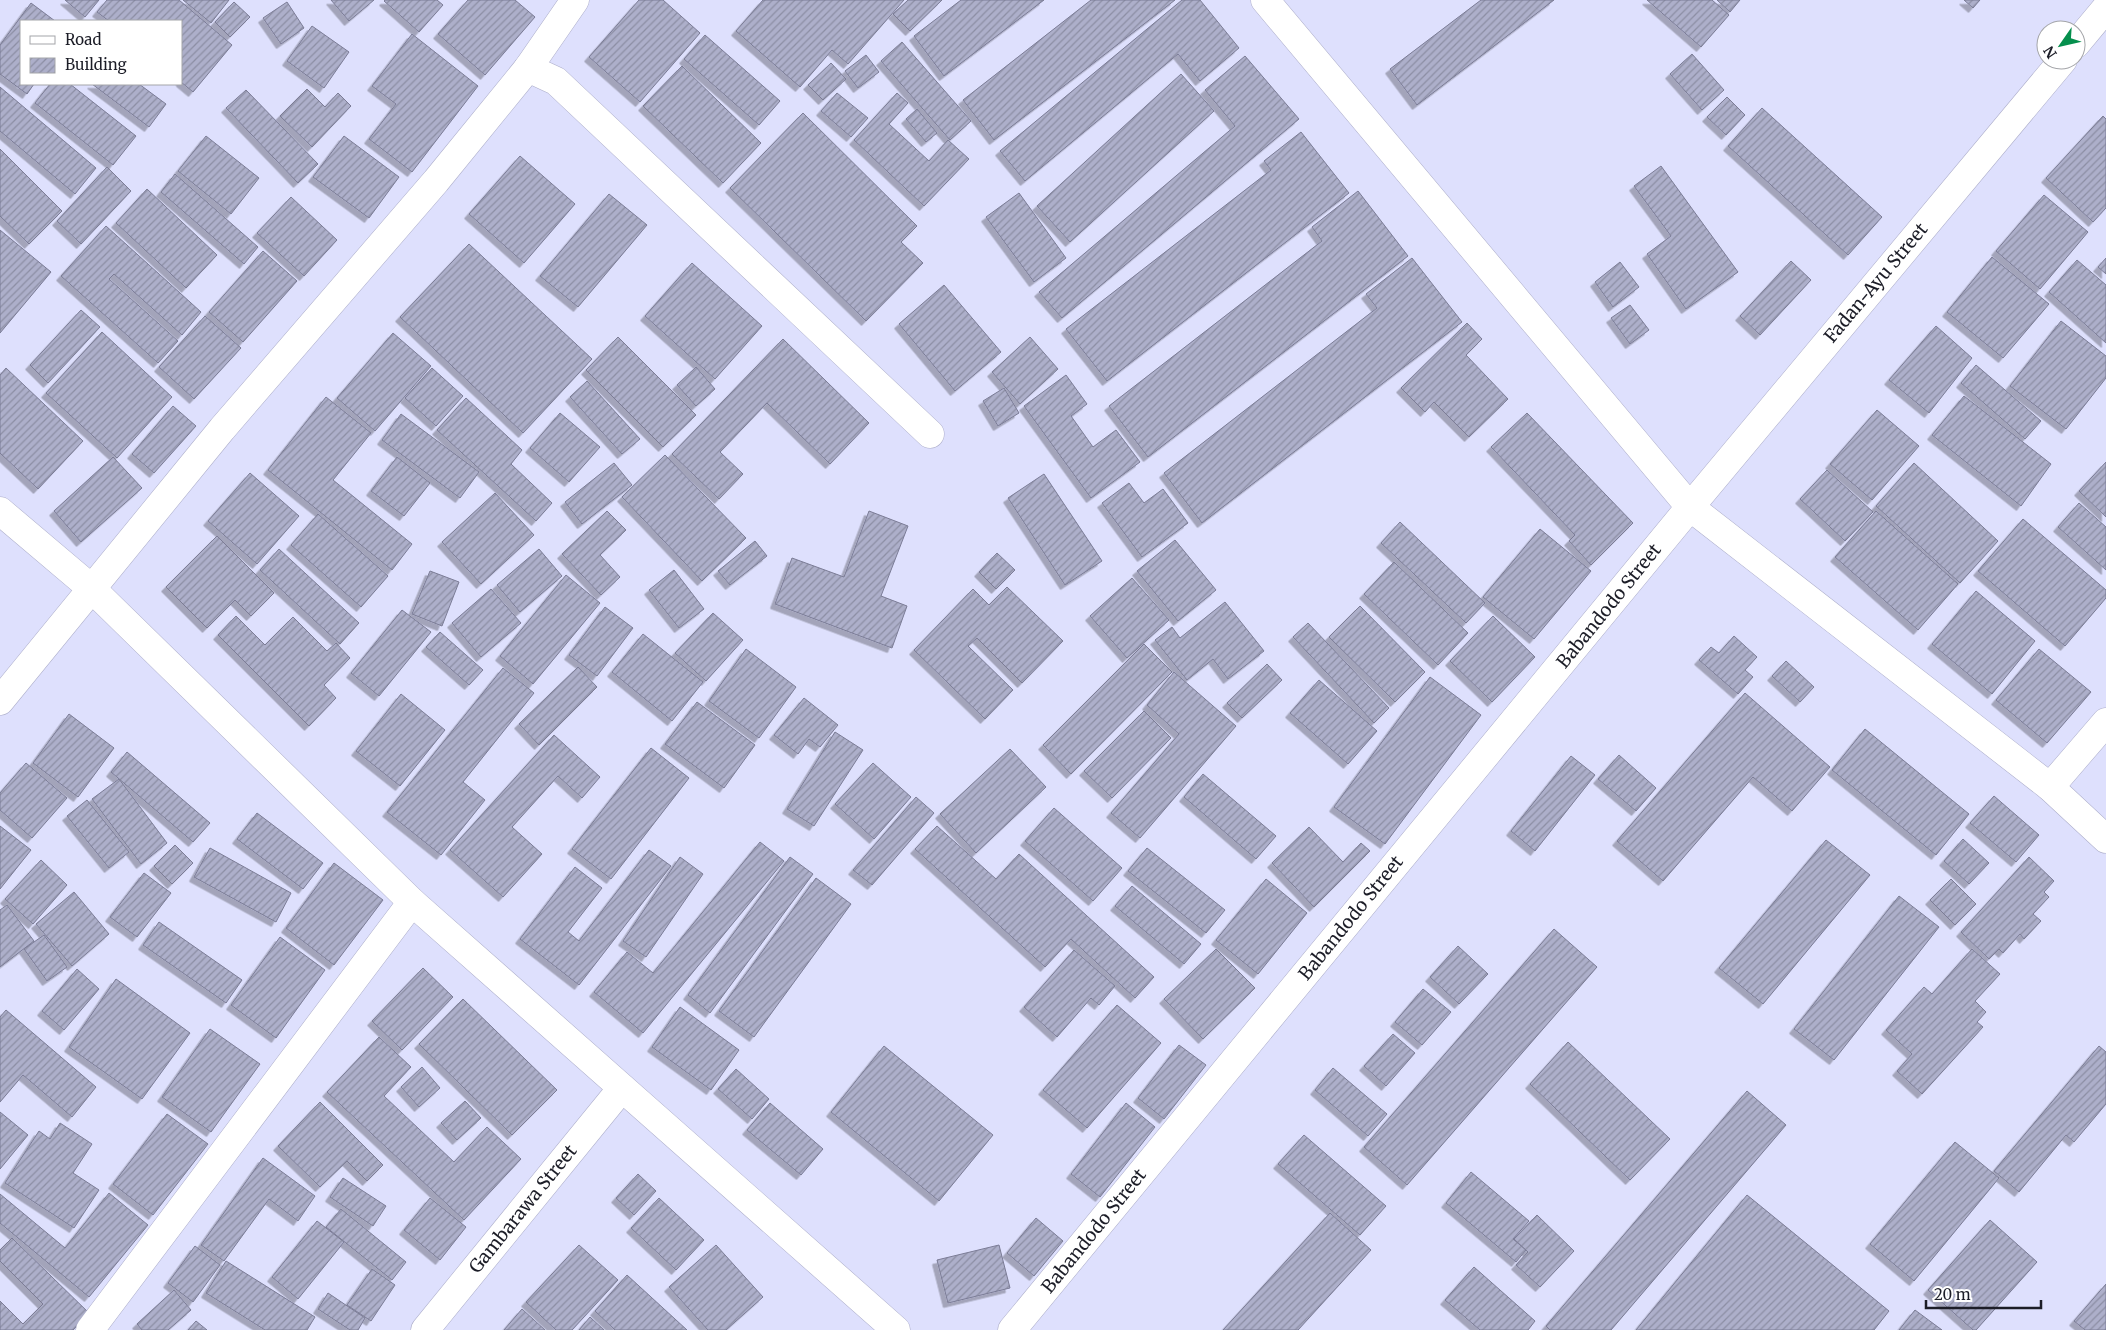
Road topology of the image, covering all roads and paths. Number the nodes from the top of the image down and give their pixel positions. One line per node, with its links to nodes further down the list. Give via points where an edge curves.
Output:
1 (575, 0): 5 (street)
2 (1265, 0): 8 (street)
3 (2106, 8): 4 (street)
4 (2086, 32)
5 (528, 68): 7 (street, via 556,81); 10 (street)
6 (2055, 70): 8 (street, Fadan-Ayu Street)
7 (930, 434)
8 (1690, 507): 13 (street); 20 (street, Babandodo Street)
9 (0, 511): 10 (street)
10 (91, 588): 11 (street); 15 (street)
11 (0, 701)
12 (2106, 722): 13 (street)
13 (2050, 788): 14 (street)
14 (2106, 839)
15 (412, 902): 16 (street); 17 (street)
16 (622, 1088): 18 (street, Gambarawa Street); 19 (street)
17 (90, 1330)
18 (425, 1330)
19 (896, 1330)
20 (1012, 1330)

